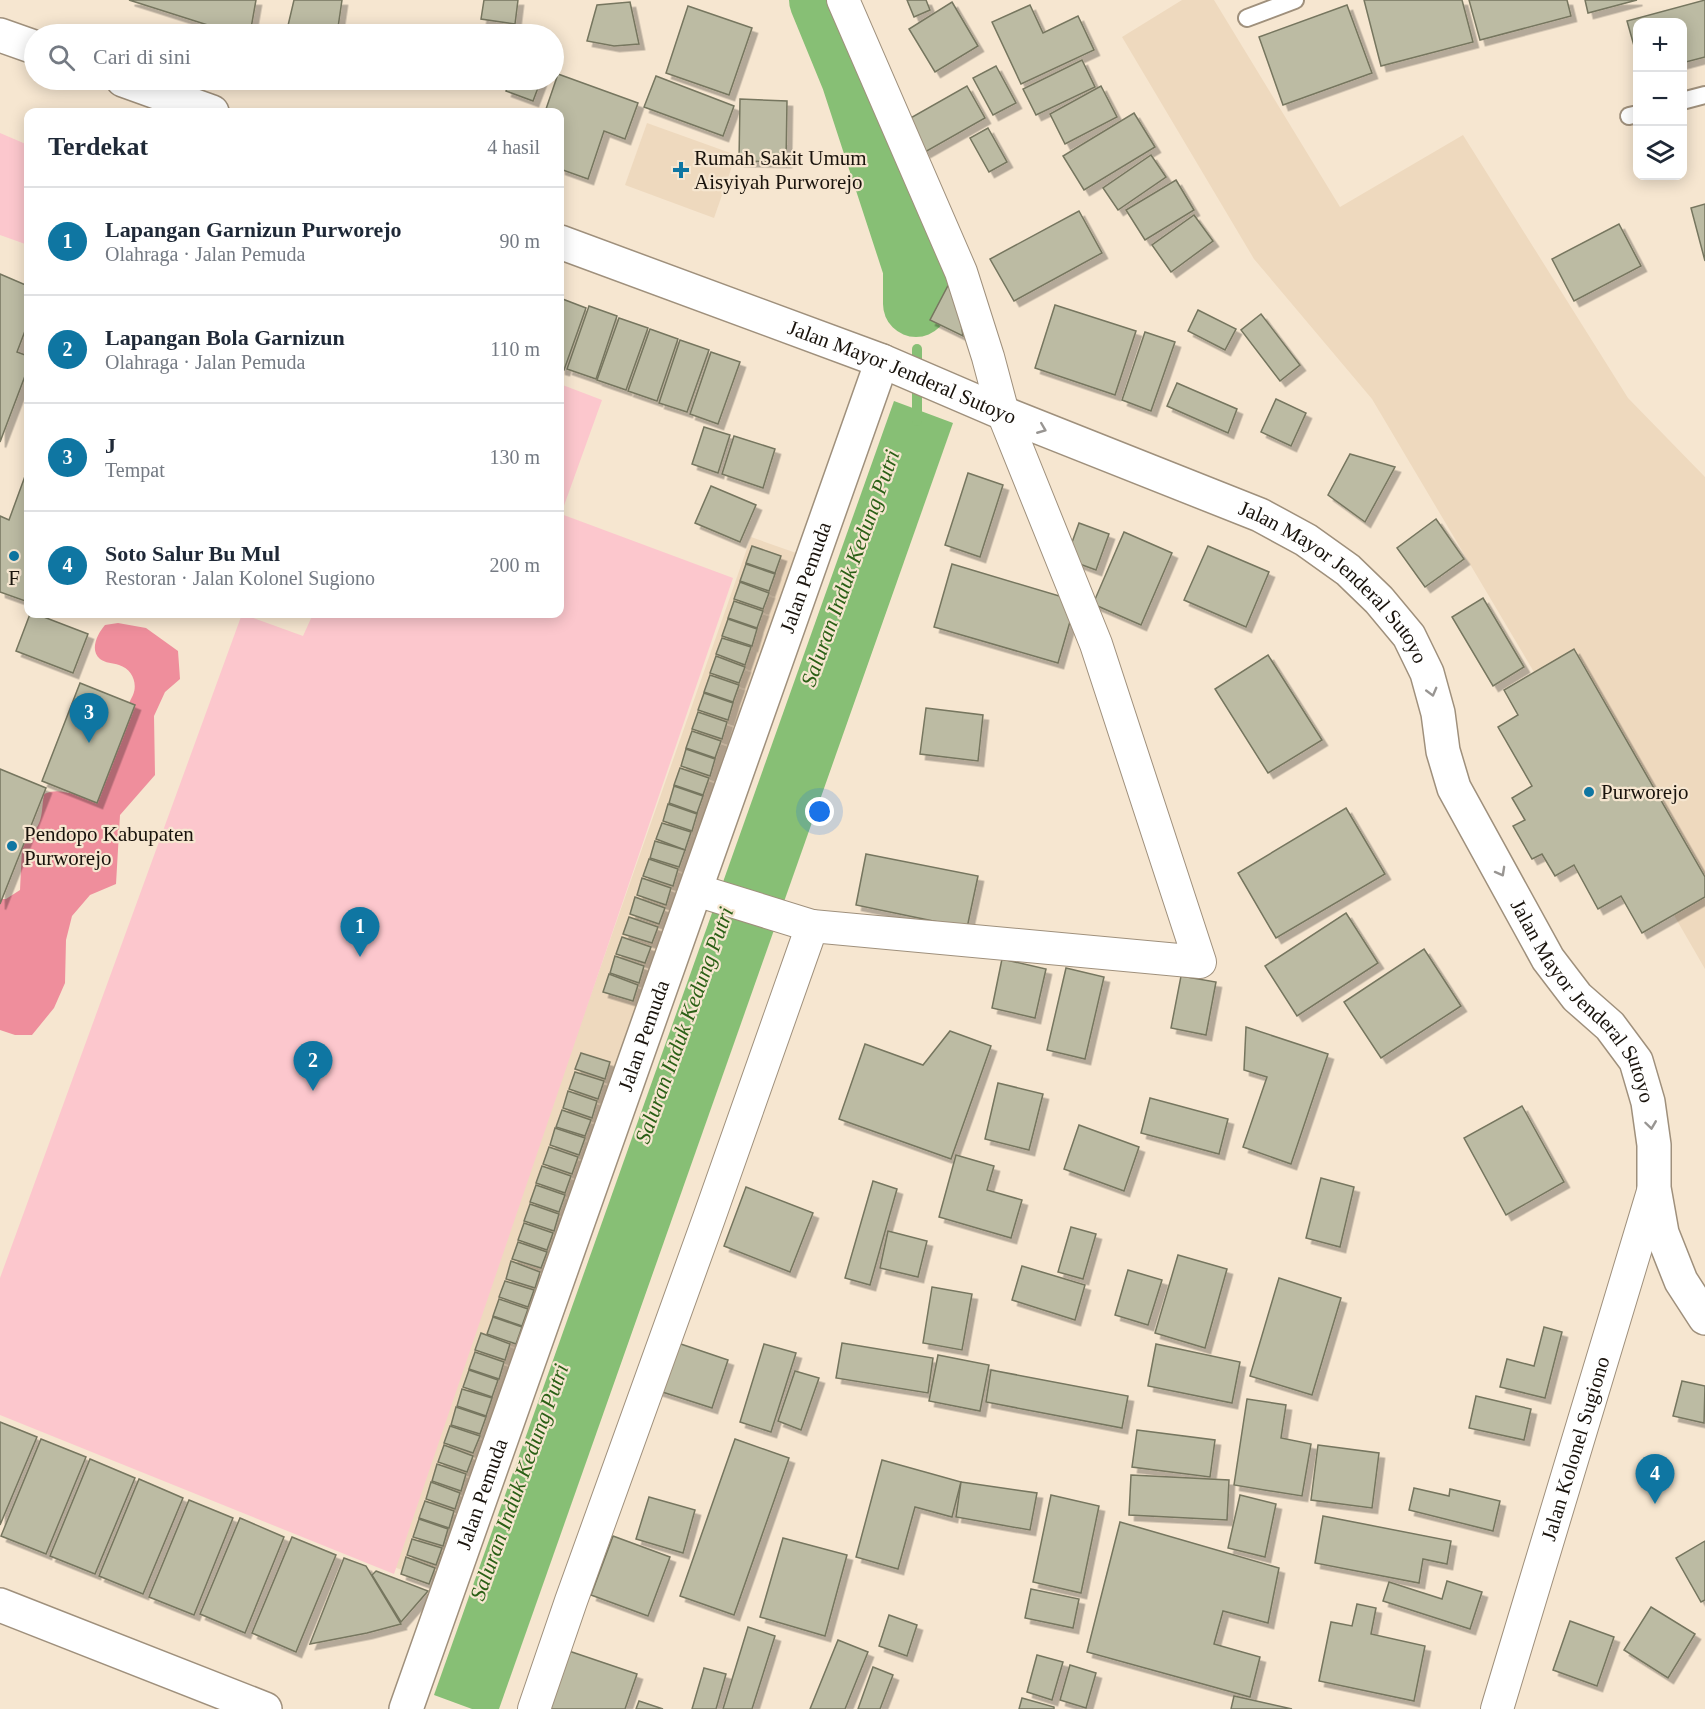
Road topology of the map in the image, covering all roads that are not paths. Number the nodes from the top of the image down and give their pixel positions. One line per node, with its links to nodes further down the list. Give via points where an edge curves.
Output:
1 (843, 0): 12 (street, via 961,272)
2 (1295, 0): 3 (lane)
3 (1247, 18)
4 (0, 34): 5 (main road)
5 (24, 43)
6 (151, 90): 9 (main road)
7 (1705, 95): 8 (lane)
8 (1687, 100)
9 (201, 108)
10 (564, 243): 11 (main road, Jalan Mayor Jenderal Sutoyo)
11 (893, 366): 12 (main road, Jalan Mayor Jenderal Sutoyo); 13 (main road, Jalan Pemuda)
12 (1003, 413): 14 (street, via 1096,644 1200,962); 15 (main road, Jalan Mayor Jenderal Sutoyo, one-way to 15, via 1260,515 1306,540 1348,570 1379,600 1408,636 1427,673 1454,788 1548,959 1577,997 1610,1026 1635,1061 1648,1102)
13 (705, 893): 14 (street); 19 (main road, Jalan Pemuda)
14 (801, 922): 20 (street, via 709,1218)
15 (1654, 1188): 16 (main road, Jalan Mayor Jenderal Sutoyo, via 1662,1233 1681,1281); 21 (street, Jalan Kolonel Sugiono)
16 (1705, 1318)
17 (0, 1605): 18 (main road)
18 (265, 1709)
19 (406, 1709)
20 (534, 1709)
21 (1497, 1709)

